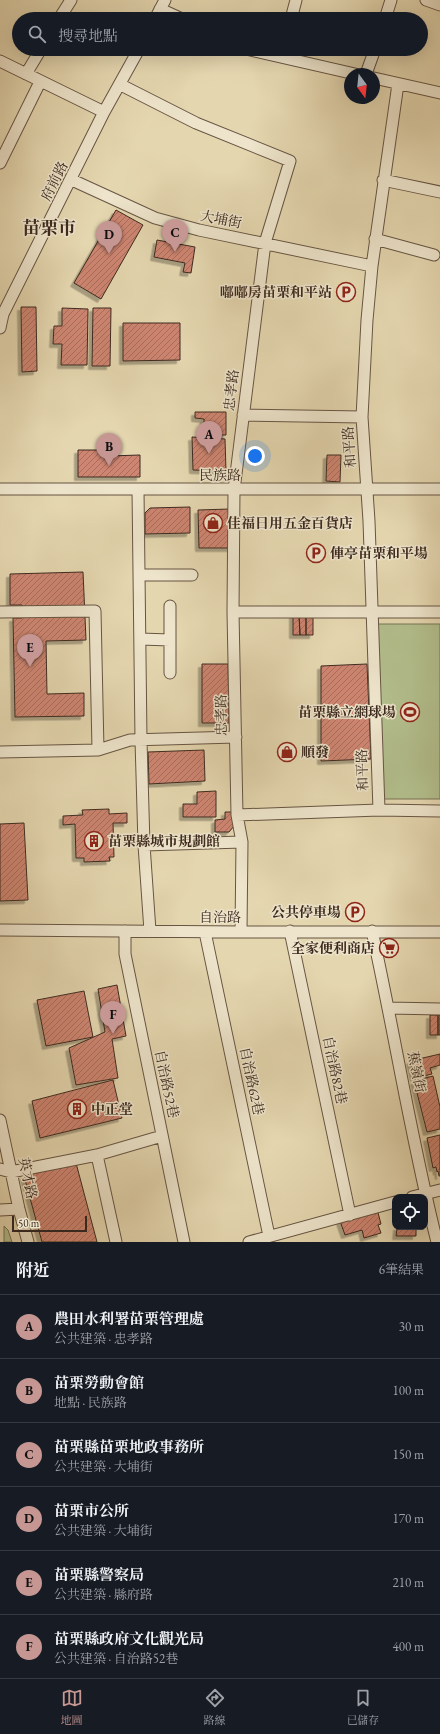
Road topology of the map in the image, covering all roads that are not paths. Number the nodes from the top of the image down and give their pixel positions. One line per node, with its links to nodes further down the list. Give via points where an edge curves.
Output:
1 (71, 0): 7 (street)
2 (296, 0): 9 (street)
3 (391, 0): 10 (street)
4 (426, 0): 6 (street)
5 (163, 4): 8 (street)
6 (440, 5)
7 (63, 12)
8 (173, 12)
9 (293, 12)
10 (387, 12)
11 (37, 56): 18 (street)
12 (136, 56): 22 (street, 府前路)
13 (293, 56): 17 (street)
14 (372, 56): 16 (street)
15 (0, 61): 18 (street)
16 (368, 68)
17 (344, 71)
18 (26, 74): 20 (street)
19 (380, 80): 21 (street)
20 (40, 82): 24 (street); 25 (street)
21 (398, 84): 23 (street); 28 (street, 和平路)
22 (121, 85): 24 (street, 府前路); 31 (street, 忠孝路, via 196,123 290,161)
23 (440, 93)
24 (104, 112): 27 (street, 府前路)
25 (3, 150): 26 (street)
26 (0, 163)
27 (72, 180): 31 (street, 大埔街, via 155,218 199,230); 34 (street, 府前路)
28 (383, 180): 29 (street); 30 (street, 和平路)
29 (440, 192)
30 (375, 239): 32 (street); 33 (street, 和平路)
31 (265, 242): 33 (street, 大埔街); 36 (street, 忠孝路)
32 (434, 255)
33 (372, 266): 37 (street, 和平路)
34 (1, 314): 35 (street, 府前路)
35 (0, 328)
36 (243, 415): 37 (street); 42 (street, 忠孝路)
37 (362, 417): 39 (street, 和平路)
38 (0, 489): 41 (street, 民族路)
39 (367, 489): 40 (street, 民族路); 42 (street, 民族路); 48 (street, 和平路)
40 (440, 489)
41 (138, 490): 42 (street, 民族路); 43 (street)
42 (234, 490): 47 (street, 忠孝路)
43 (140, 575): 44 (street); 50 (street)
44 (192, 575)
45 (170, 606): 51 (street)
46 (0, 612): 55 (street, via 95,611)
47 (233, 612): 48 (street); 53 (street, 忠孝路)
48 (371, 612): 49 (street); 57 (street, 和平路)
49 (440, 612)
50 (140, 639): 51 (street); 54 (street)
51 (170, 640): 52 (street)
52 (170, 673)
53 (236, 737): 54 (street); 59 (street, 忠孝路)
54 (141, 740): 55 (street, via 130,740); 61 (street)
55 (98, 750): 56 (street)
56 (0, 752)
57 (379, 810): 58 (street); 59 (street)
58 (440, 810)
59 (237, 815): 60 (street, 忠孝路)
60 (242, 842): 61 (street); 67 (street, 忠孝路)
61 (144, 844): 64 (street)
62 (0, 930): 63 (street, 自治路)
63 (125, 931): 64 (street, 自治路); 73 (street, 自治路52巷, via 125,954)
64 (150, 931): 66 (street, 自治路)
65 (290, 931): 67 (street, 自治路); 68 (street, 自治路); 83 (street, 自治路82巷)
66 (205, 932): 67 (street, 自治路); 84 (street, 自治路62巷)
67 (241, 932)
68 (372, 932): 69 (street, 自治路); 70 (street, 蕉嶺街)
69 (440, 932)
70 (389, 1008): 71 (street); 78 (street, 蕉嶺街)
71 (440, 1009)
72 (0, 1120): 76 (street, 英才路)
73 (162, 1136): 74 (street); 87 (street, 自治路52巷)
74 (97, 1155): 76 (street); 86 (street)
75 (0, 1169): 76 (street)
76 (11, 1172): 81 (street, 英才路)
77 (440, 1190): 78 (street)
78 (425, 1194)
79 (392, 1203): 83 (street)
80 (428, 1206): 89 (street, 蕉嶺街)
81 (19, 1209): 82 (street); 85 (street, 英才路)
82 (0, 1210)
83 (350, 1215): 84 (street)
84 (269, 1236): 88 (street)
85 (28, 1242)
86 (116, 1242)
87 (184, 1242)
88 (249, 1242)
89 (437, 1242)

